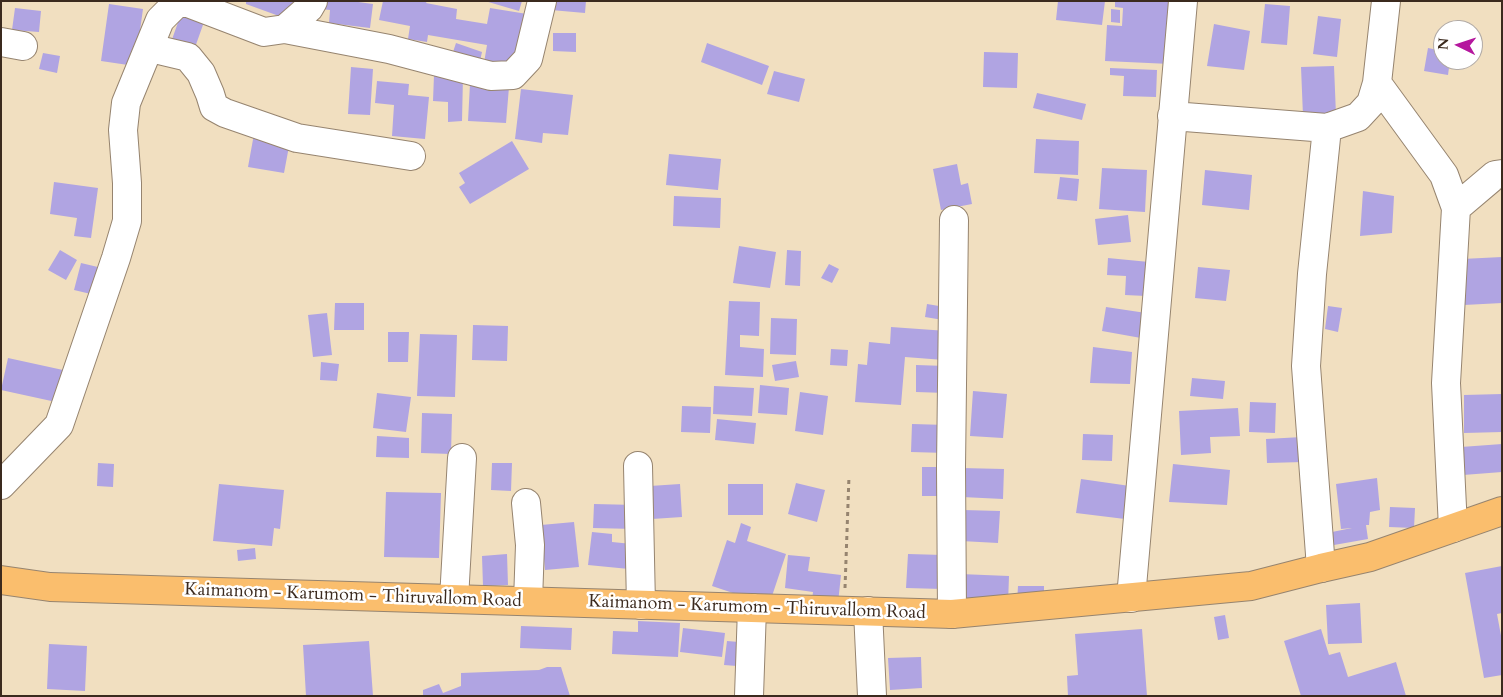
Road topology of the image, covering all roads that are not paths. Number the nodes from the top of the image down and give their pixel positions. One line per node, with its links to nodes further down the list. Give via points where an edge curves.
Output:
1 (312, 1): 6 (street, via 309,8)
2 (542, 1): 6 (street, via 528,59 513,75 491,76 389,49)
3 (1183, 1): 9 (street)
4 (1386, 1): 8 (street)
5 (177, 2): 6 (street, via 188,3 264,32); 7 (street, via 160,20)
6 (285, 29)
7 (150, 48): 11 (street, via 188,58 201,73 214,107 225,113 297,138); 17 (street, via 126,103 123,130 127,221 116,258 59,425)
8 (1377, 84): 10 (street, via 1371,103 1358,117); 13 (street, via 1444,175)
9 (1172, 116): 10 (street); 23 (street)
10 (1327, 128): 21 (street, via 1306,366)
11 (412, 156)
12 (1502, 174): 13 (street, via 1495,175)
13 (1456, 208): 20 (street, via 1446,384)
14 (954, 220): 29 (street)
15 (462, 458): 24 (street)
16 (638, 466): 26 (street)
17 (1, 485)
18 (526, 503): 25 (street, via 530,545)
19 (1502, 511): 20 (main road, Kaimanom - Karumom - Thiruvallom Road)
20 (1454, 528): 21 (main road, Kaimanom - Karumom - Thiruvallom Road, via 1370,557)
21 (1321, 568): 23 (main road, Kaimanom - Karumom - Thiruvallom Road, via 1252,586)
22 (1, 580): 24 (main road, Kaimanom - Karumom - Thiruvallom Road, via 50,587)
23 (1131, 598): 29 (main road, Kaimanom - Karumom - Thiruvallom Road)
24 (454, 599): 25 (main road, Kaimanom - Karumom - Thiruvallom Road)
25 (528, 601): 26 (main road, Kaimanom - Karumom - Thiruvallom Road)
26 (641, 605): 27 (main road, Kaimanom - Karumom - Thiruvallom Road)
27 (752, 608): 28 (main road, Kaimanom - Karumom - Thiruvallom Road); 30 (street)
28 (856, 611): 29 (main road, Kaimanom - Karumom - Thiruvallom Road); 31 (street)
29 (952, 614)
30 (749, 696)
31 (872, 696)

